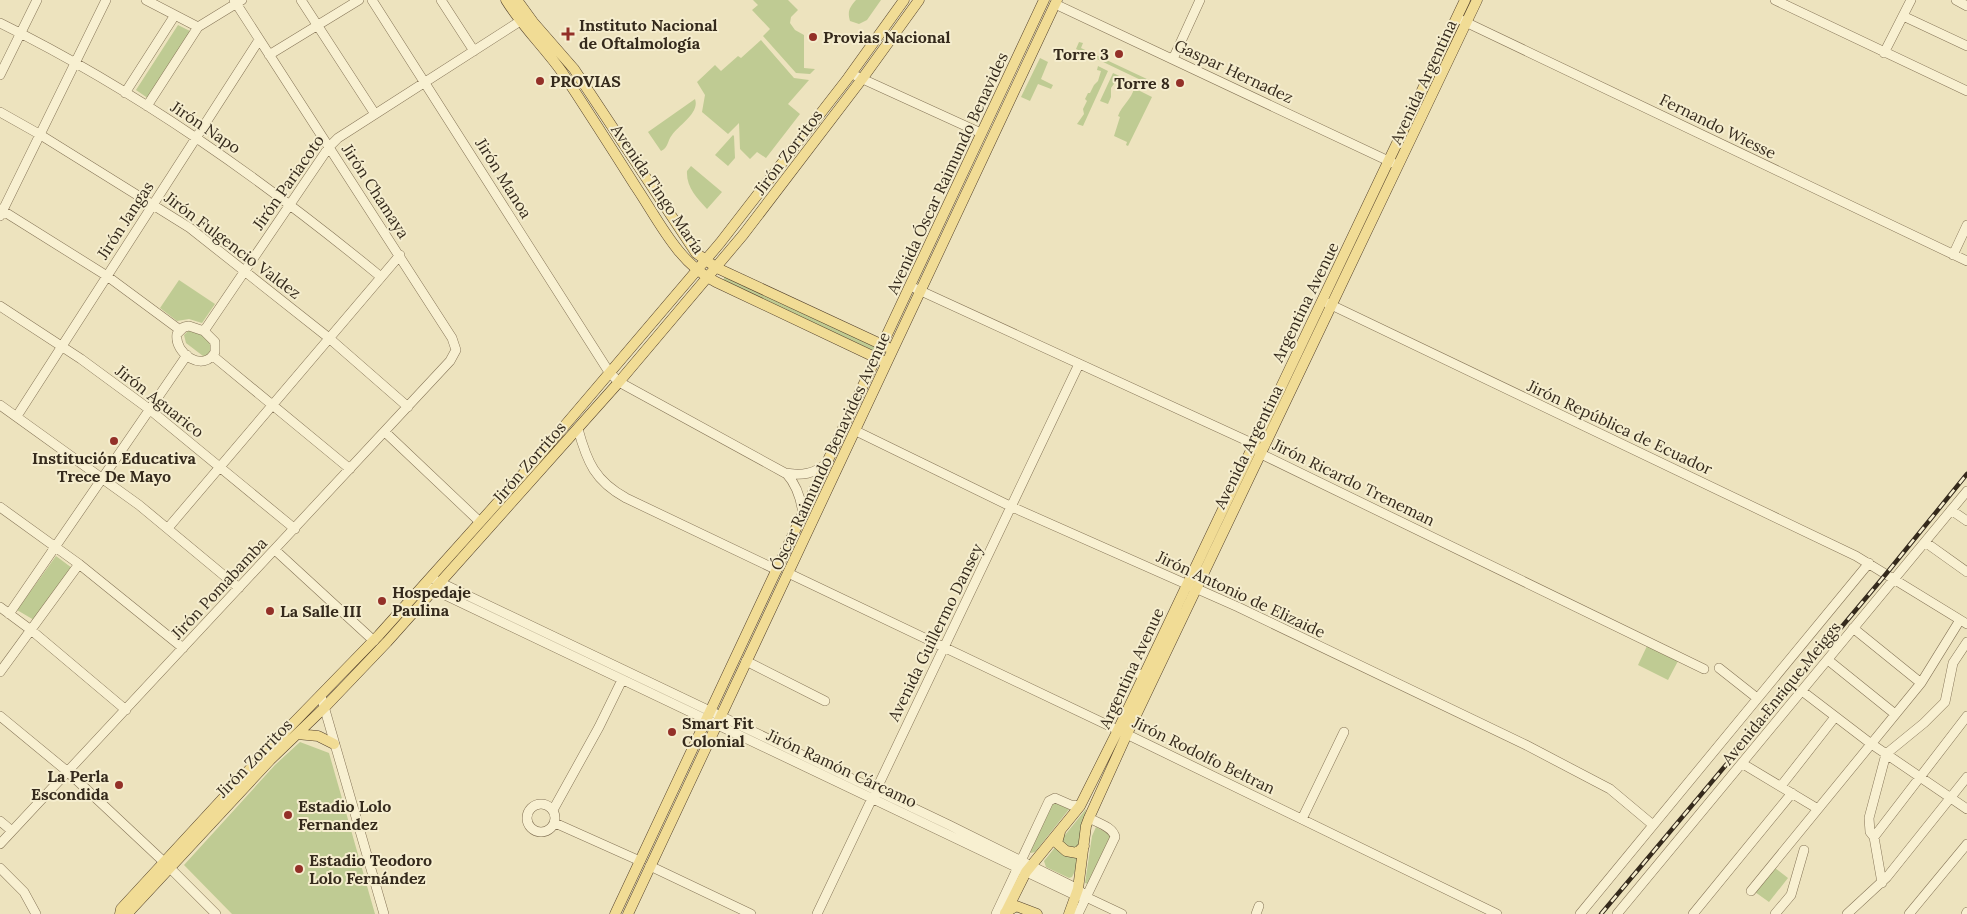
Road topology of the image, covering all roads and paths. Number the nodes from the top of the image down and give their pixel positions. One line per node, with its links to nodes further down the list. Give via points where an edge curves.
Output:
1 (37, 0): 31 (street)
2 (106, 0): 38 (street)
3 (146, 0): 21 (street)
4 (302, 0): 29 (street)
5 (359, 0): 29 (street)
6 (372, 0): 42 (street, Jirón Manoa)
7 (441, 0): 34 (street)
8 (506, 0): 26 (main road, Avenida Tingo María)
9 (517, 0): 26 (main road, Avenida Tingo María)
10 (904, 0): 39 (main road, Jirón Zorritos)
11 (919, 0): 41 (main road, Jirón Zorritos)
12 (1044, 0): 48 (main road, Avenida Óscar Raimundo Benavides)
13 (1200, 0): 37 (street)
14 (1465, 0): 25 (main road, Argentina Avenue)
15 (1478, 0): 27 (main road, Avenida Argentina)
16 (1775, 0): 35 (street)
17 (1910, 0): 24 (street)
18 (1956, 0): 22 (street)
19 (237, 1): 30 (street); 32 (street, Jirón Chamaya)
20 (1056, 2): 37 (street, Gaspar Hernadez); 69 (main road, Óscar Raimundo Benavides Avenue)
21 (161, 3): 23 (street)
22 (1967, 6)
23 (175, 15): 30 (street); 44 (street)
24 (1902, 16): 33 (street); 35 (street)
25 (1457, 18): 27 (street, Fernando Wiesse); 52 (main road, Argentina Avenue)
26 (524, 19): 34 (street, Jirón Pariacoto); 60 (main road, Avenida Tingo María, via 574,69 687,242); 64 (main road, Avenida Tingo María, via 680,253)
27 (1467, 22): 53 (main road, Avenida Argentina); 59 (street, Fernando Wiesse)
28 (0, 23): 31 (street, Jirón Napo)
29 (317, 25): 36 (street); 47 (street)
30 (198, 27): 45 (street)
31 (21, 34): 38 (street, Jirón Napo); 40 (street)
32 (259, 40): 36 (street, Jirón Chamaya); 50 (street, Jirón Jangas)
33 (1967, 46)
34 (474, 51): 42 (street, Jirón Pariacoto)
35 (1884, 53): 43 (street)
36 (269, 55): 51 (street, Jirón Chamaya)
37 (1173, 59): 52 (street, Gaspar Hernadez)
38 (75, 62): 44 (street, Jirón Napo); 49 (street)
39 (851, 74): 41 (street); 60 (main road, Jirón Zorritos)
40 (0, 75)
41 (862, 79): 48 (street); 62 (main road, Jirón Zorritos)
42 (425, 83): 47 (street, Jirón Pariacoto); 84 (street, Jirón Manoa)
43 (1967, 91)
44 (125, 93): 45 (street, Jirón Napo)
45 (147, 106): 50 (street, Jirón Napo)
46 (0, 112): 49 (street, Jirón Fulgencio Valdez)
47 (375, 114): 51 (street, Jirón Pariacoto)
48 (981, 133): 68 (main road, Avenida Óscar Raimundo Benavides)
49 (39, 134): 55 (street, Jirón Fulgencio Valdez); 56 (street)
50 (196, 138): 54 (street, Jirón Napo); 55 (street, Jirón Jangas)
51 (328, 147): 54 (street, Jirón Pariacoto); 58 (street, Jirón Chamaya)
52 (1389, 161): 53 (street, Gaspar Hernadez); 70 (main road, Argentina Avenue)
53 (1400, 166): 70 (main road, Avenida Argentina)
54 (290, 204): 63 (street, Jirón Pariacoto); 66 (street, Jirón Napo)
55 (153, 205): 63 (street, Jirón Fulgencio Valdez, via 190,228); 65 (street, Jirón Jangas)
56 (1, 212): 65 (street)
57 (1967, 225): 59 (street)
58 (400, 255): 66 (street); 77 (street, Jirón Chamaya, via 452,338)
59 (1953, 255): 61 (street, Fernando Wiesse)
60 (705, 261): 62 (main road, Avenida Tingo María); 64 (main road, Jirón Zorritos)
61 (1967, 262)
62 (716, 268): 67 (main road, Jirón Zorritos); 75 (main road, Avenida Tingo María)
63 (245, 270): 73 (street, Jirón Pariacoto); 74 (street, Jirón Fulgencio Valdez)
64 (697, 271): 67 (main road, Avenida Tingo María); 84 (main road, Jirón Zorritos)
65 (107, 276): 72 (street); 76 (street, Jirón Jangas)
66 (381, 276): 74 (street)
67 (708, 278): 81 (main road, Avenida Tingo María); 85 (main road, Jirón Zorritos)
68 (910, 286): 69 (street, Jirón Ricardo Treneman); 75 (main road, Avenida Óscar Raimundo Benavides)
69 (922, 291): 78 (main road, Óscar Raimundo Benavides Avenue); 83 (street, Jirón Ricardo Treneman)
70 (1327, 303): 94 (main road, Argentina Avenue); 95 (main road, Avenida Argentina); 113 (street, Jirón República de Ecuador)
71 (0, 306): 76 (street, Jirón Aguarico)
72 (180, 330): 73 (street, via 189,326); 79 (street, via 177,344)
73 (204, 331): 80 (street, via 215,342)
74 (329, 338): 87 (street); 88 (street, Jirón Fulgencio Valdez)
75 (883, 345): 78 (main road, Avenida Tingo María); 81 (main road, Avenida Óscar Raimundo Benavides)
76 (62, 346): 89 (street, Jirón Aguarico); 90 (street, Jirón Jangas)
77 (456, 350): 88 (street, Jirón Pomabamba)
78 (894, 350): 82 (main road, Óscar Raimundo Benavides Avenue)
79 (187, 355): 80 (street, via 203,362); 89 (street)
80 (213, 356): 87 (street)
81 (877, 358): 82 (main road, Avenida Tingo María); 96 (main road, Óscar Raimundo Benavides Avenue)
82 (888, 364): 93 (main road, Óscar Raimundo Benavides Avenue)
83 (1079, 364): 94 (street, Jirón Ricardo Treneman); 102 (street, Avenida Guillermo Dansey)
84 (609, 372): 85 (street, Jirón Manoa); 107 (main road, Jirón Zorritos)
85 (619, 382): 91 (main road, Jirón Zorritos); 99 (street, Jirón Manoa)
86 (0, 405): 90 (street)
87 (272, 405): 97 (street); 98 (street)
88 (408, 407): 92 (street, Jirón Pomabamba)
89 (149, 409): 97 (street, Jirón Aguarico); 100 (street)
90 (17, 416): 100 (street)
91 (578, 429): 115 (street, via 588,461 610,489); 120 (main road, Jirón Zorritos)
92 (385, 432): 98 (street, Jirón Pomabamba); 107 (street)
93 (856, 432): 102 (street, Jirón Antonio de Elizaide); 117 (main road, Óscar Raimundo Benavides Avenue)
94 (1254, 444): 95 (street, Jirón Ricardo Treneman); 121 (main road, Argentina Avenue)
95 (1261, 454): 121 (main road, Avenida Argentina); 136 (street, Jirón Ricardo Treneman)
96 (827, 464): 99 (street, via 805,475); 105 (main road, Óscar Raimundo Benavides Avenue)
97 (220, 466): 108 (street); 109 (street, Jirón Aguarico)
98 (350, 469): 109 (street, Jirón Pomabamba)
99 (785, 473): 105 (street, via 797,487)
100 (103, 478): 108 (street); 111 (street)
101 (1967, 491): 104 (street, Avenida Enrique Meiggs)
102 (1012, 506): 121 (street, Jirón Antonio de Elizaide); 131 (street, Avenida Guillermo Dansey)
103 (0, 507): 111 (street)
104 (1951, 510): 106 (street); 110 (street, Avenida Enrique Meiggs)
105 (803, 514): 115 (main road, Óscar Raimundo Benavides Avenue)
106 (1967, 520)
107 (480, 522): 119 (main road, Jirón Zorritos)
108 (168, 528): 122 (street)
109 (295, 529): 112 (street, Jirón Pomabamba)
110 (1925, 542): 116 (street); 118 (street, Avenida Enrique Meiggs)
111 (56, 546): 114 (street); 124 (street)
112 (275, 550): 122 (street, Jirón Pomabamba); 129 (street)
113 (1870, 563): 118 (street, Jirón República de Ecuador); 144 (street)
114 (79, 564): 128 (street); 132 (street)
115 (776, 570): 149 (main road, Óscar Raimundo Benavides Avenue)
116 (1967, 572)
117 (788, 573): 131 (street, Jirón Rodolfo Beltran); 134 (main road, Óscar Raimundo Benavides Avenue)
118 (1894, 578): 126 (street, Jirón República de Ecuador); 127 (street, Avenida Enrique Meiggs)
119 (427, 582): 120 (street, Jirón Ramón Cárcamo); 129 (main road, Jirón Zorritos)
120 (438, 587): 125 (street, Jirón Ramón Cárcamo); 146 (main road, Jirón Zorritos)
121 (1191, 587): 139 (main road, Argentina Avenue); 154 (main road, Avenida Argentina); 176 (street, Jirón Antonio de Elizaide, via 1526,745 1610,789)
122 (239, 588): 132 (street, Jirón Pomabamba)
123 (0, 607): 124 (street)
124 (9, 614): 128 (street)
125 (508, 621): 140 (street, Jirón Ramón Cárcamo); 149 (street, Jirón Ramón Cárcamo)
126 (1963, 622): 141 (street)
127 (1853, 628): 133 (street, Avenida Enrique Meiggs); 141 (street)
128 (31, 630): 138 (street); 147 (street)
129 (374, 641): 143 (main road, Jirón Zorritos)
130 (1967, 642): 159 (street, via 1953,663 1945,702)
131 (944, 647): 154 (street, Jirón Rodolfo Beltran); 166 (street, Avenida Guillermo Dansey)
132 (183, 648): 147 (street, Jirón Pomabamba)
133 (1828, 660): 142 (street, Avenida Enrique Meiggs); 148 (street)
134 (746, 661): 145 (street); 153 (main road, Óscar Raimundo Benavides Avenue)
135 (1719, 668): 144 (street)
136 (1704, 669)
137 (1132, 671): 139 (street)
138 (0, 672)
139 (1144, 676): 154 (main road, Argentina Avenue)
140 (622, 680): 149 (street, Jirón Ramón Cárcamo); 171 (street)
141 (1921, 682): 148 (street)
142 (1802, 691): 152 (street); 160 (street, Avenida Enrique Meiggs)
143 (322, 696): 146 (street); 185 (main road, Jirón Zorritos, via 273,744)
144 (1757, 698): 176 (street)
145 (825, 701)
146 (324, 708): 156 (main road, Jirón Zorritos); 158 (street)
147 (126, 710): 161 (street, Jirón Pomabamba)
148 (1895, 714): 157 (street)
149 (708, 715): 153 (street, Jirón Ramón Cárcamo); 184 (main road, Óscar Raimundo Benavides Avenue)
150 (0, 716): 161 (street)
151 (1967, 716): 163 (street)
152 (1835, 717): 157 (street); 164 (street)
153 (718, 720): 166 (street, Jirón Ramón Cárcamo); 186 (main road, Óscar Raimundo Benavides Avenue)
154 (1123, 732): 168 (main road, Argentina Avenue); 172 (main road, Avenida Argentina); 173 (street, Jirón Rodolfo Beltran)
155 (1344, 732): 173 (street)
156 (297, 734): 158 (main road, via 318,736); 185 (main road, Jirón Zorritos)
157 (1870, 743): 159 (street); 170 (street)
158 (334, 744): 197 (street)
159 (1886, 754): 163 (street); 179 (street, via 1869,818 1870,832)
160 (1743, 764): 164 (street); 192 (street, Avenida Enrique Meiggs)
161 (68, 772): 177 (street, Jirón Pomabamba); 185 (street)
162 (1967, 777): 167 (street)
163 (1920, 778): 167 (street); 179 (street)
164 (1782, 786): 165 (street)
165 (1792, 793): 170 (street); 209 (street)
166 (874, 795): 187 (street, Jirón Ramón Cárcamo); 201 (street, Avenida Guillermo Dansey)
167 (1951, 798): 169 (street); 189 (street)
168 (1080, 806): 178 (main road); 187 (street, via 1055,798 1049,801)
169 (1967, 808)
170 (1818, 809): 190 (street)
171 (553, 810): 175 (street); 175 (street, via 546,804 536,804 529,810 527,819 531,828 539,832 549,830)
172 (1089, 818): 182 (main road, Avenida Argentina); 191 (street, via 1110,829 1115,837)
173 (1302, 819): 207 (street, Jirón Rodolfo Beltran)
174 (0, 821): 177 (street)
175 (555, 823): 184 (street)
176 (1653, 824): 208 (street)
177 (12, 831): 180 (street, Jirón Pomabamba)
178 (1060, 832): 182 (main road, via 1056,843 1061,848 1074,854); 187 (main road)
179 (1874, 837): 189 (street)
180 (0, 844)
181 (1967, 844): 212 (street)
182 (1084, 846): 191 (main road, Avenida Argentina)
183 (1804, 850): 210 (street, via 1791,895)
184 (640, 861): 198 (main road, Óscar Raimundo Benavides Avenue)
185 (167, 865): 194 (main road, Jirón Zorritos); 195 (main road, Jirón Zorritos); 196 (street)
186 (650, 866): 199 (main road, Óscar Raimundo Benavides Avenue); 200 (street)
187 (1024, 866): 191 (street, Jirón Ramón Cárcamo); 202 (main road)
188 (0, 868): 193 (street, via 24,892)
189 (1882, 883): 211 (street)
190 (1751, 890)
191 (1080, 894): 204 (main road, Avenida Argentina); 205 (street); 206 (street, Jirón Ramón Cárcamo)
192 (1619, 913)
193 (36, 914)
194 (120, 914)
195 (127, 914)
196 (216, 914)
197 (384, 914)
198 (615, 914)
199 (628, 914)
200 (751, 914)
201 (817, 914)
202 (1002, 914): 203 (main road, via 1016,906)
203 (1037, 914)
204 (1069, 914)
205 (1078, 914)
206 (1122, 914)
207 (1498, 914)
208 (1580, 914)
209 (1692, 914)
210 (1775, 914)
211 (1847, 914)
212 (1908, 914)

